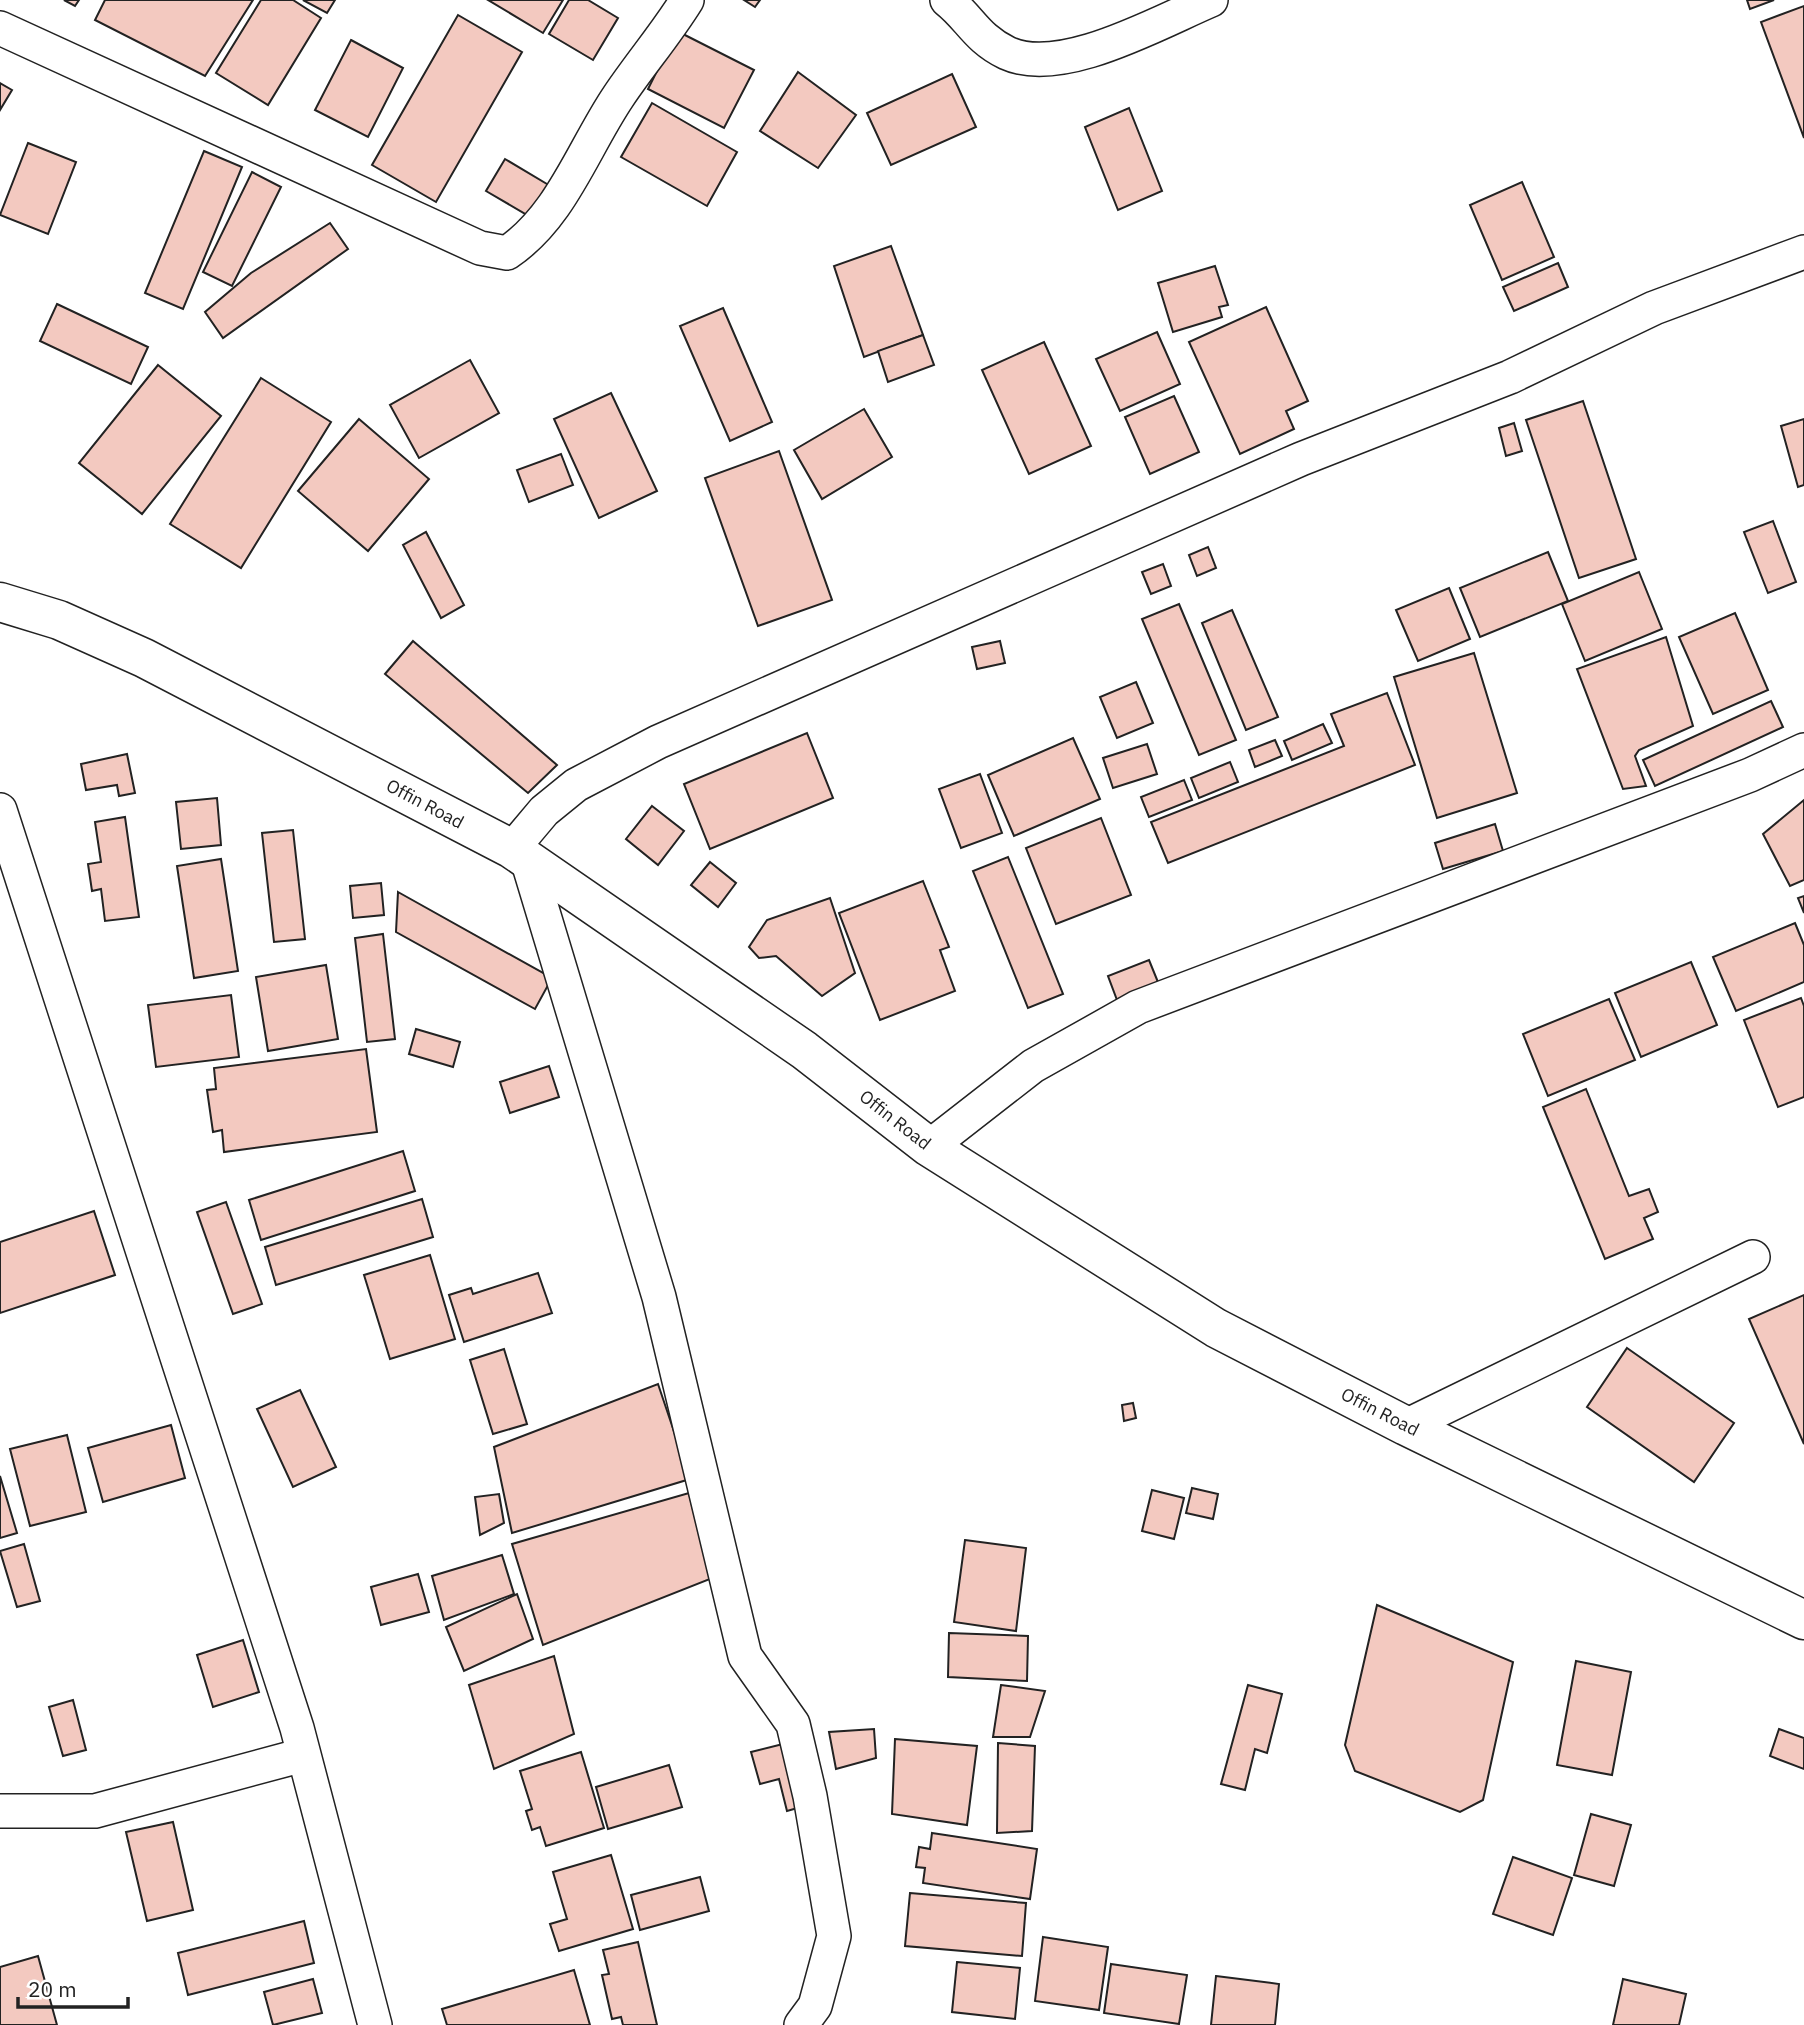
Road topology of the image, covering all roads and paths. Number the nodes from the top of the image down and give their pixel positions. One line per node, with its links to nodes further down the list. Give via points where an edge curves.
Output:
1 (687, 0): 4 (street, via 617,98 592,146 530,238 507,253 480,248)
2 (947, 0): 3 (street, via 977,34 1009,54 1036,61 1077,57)
3 (1211, 0)
4 (0, 28)
5 (1804, 252): 9 (street, via 1654,308 1510,377 1301,459 658,741 576,785 544,811)
6 (0, 602): 9 (street, Offin Road, via 59,620 144,658)
7 (1804, 750): 10 (street, via 1750,775 1138,1007 1033,1066)
8 (0, 810): 14 (street)
9 (519, 854): 10 (street, Offin Road, via 804,1050); 17 (street, via 659,1297 745,1656 793,1724 834,1936 815,2006)
10 (929, 1147): 12 (street, Offin Road, via 1216,1328)
11 (1754, 1257): 12 (street)
12 (1406, 1426): 13 (street, Offin Road)
13 (1804, 1620)
14 (303, 1755): 15 (street, via 95,1811); 16 (street)
15 (0, 1811)
16 (375, 2025)
17 (801, 2025)

